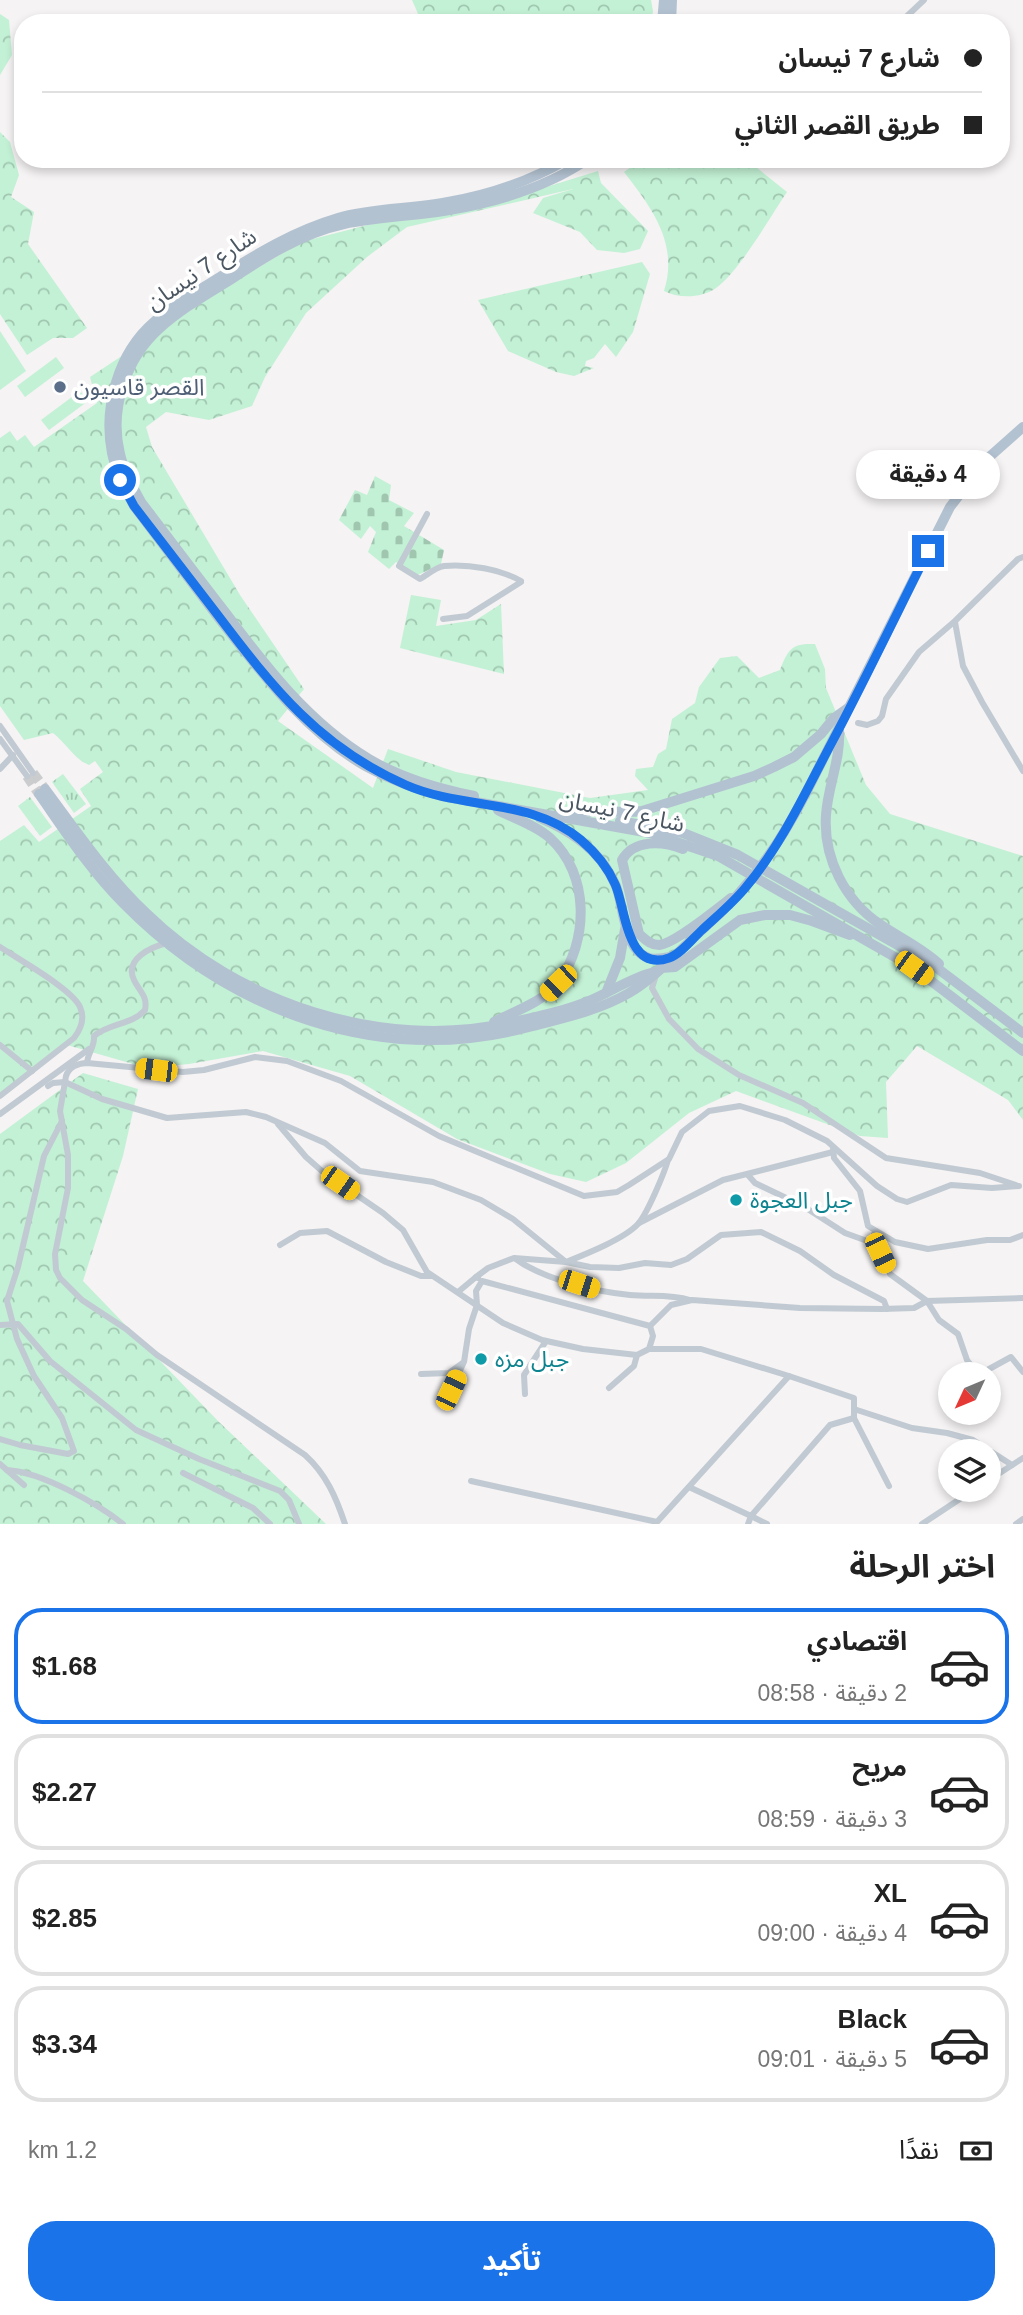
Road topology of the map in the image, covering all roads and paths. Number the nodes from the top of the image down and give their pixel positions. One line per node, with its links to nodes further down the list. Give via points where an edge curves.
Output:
1 (924, 0): 2 (street)
2 (909, 14)
3 (548, 168): 19 (main road, شارع 7 نيسان, via 481,195 340,217 271,245 152,323 125,361 110,411 112,453 134,506 264,676 317,731 368,767 411,787)
4 (576, 168): 21 (main road, شارع 7 نيسان, via 450,210 342,224 275,252 177,313 158,330 132,364 118,412 120,452 141,502 270,671 323,725 372,761 413,779 442,789)
5 (1023, 427): 10 (main road, via 988,459 950,507)
6 (427, 514): 8 (street, via 399,566 410,575 420,579 442,566 465,567 507,573 521,582 467,616)
7 (1023, 557): 9 (street)
8 (443, 620)
9 (955, 621): 11 (street, via 908,666 886,699 878,721); 17 (street, via 963,666)
10 (851, 706): 13 (main road); 21 (main road, via 794,757 754,776 642,811 584,810)
11 (858, 723)
12 (0, 726): 15 (street)
13 (839, 729): 24 (main road, bridge, via 794,818 747,887); 30 (main road, via 841,748 826,814 828,851 840,881 878,924 929,955)
14 (0, 739): 15 (street)
15 (15, 753): 16 (street); 18 (street)
16 (0, 769)
17 (1023, 771)
18 (30, 775)
19 (485, 804): 20 (main road, شارع 7 نيسان); 32 (main road, via 553,840 574,876 582,911 558,983 544,996)
20 (524, 811): 22 (main road, شارع 7 نيسان, via 650,833); 23 (main road, via 561,827 593,852 616,886)
21 (573, 814): 30 (main road, شارع 7 نيسان, via 683,833 738,855 922,959)
22 (718, 856): 24 (main road, via 652,844 634,847 622,860 635,924 648,942 659,945); 25 (main road, شارع 7 نيسان)
23 (625, 922): 28 (main road, via 633,943 646,957); 31 (main road, via 620,958)
24 (703, 924): 28 (main road)
25 (863, 939): 29 (main road, via 801,918 765,915 740,920 675,967); 36 (main road, شارع 7 نيسان, via 914,968)
26 (167, 943): 29 (main road, via 219,981 272,1008 339,1028 410,1040 512,1031 596,1009 629,993); 32 (main road, via 100,878 42,792 146,913 187,948 258,991 305,1010 360,1024 415,1029); 34 (street, via 146,951 132,967 132,977 146,1001 145,1010 99,1032)
27 (0, 947): 38 (street, via 69,993 82,1011 74,1038)
28 (670, 957): 29 (main road)
29 (659, 970): 31 (main road); 48 (street, via 652,988 669,1019 698,1049 739,1074 803,1103 886,1158 980,1173)
30 (971, 992): 33 (main road, شارع 7 نيسان)
31 (606, 993): 32 (main road, via 565,1010)
32 (483, 1027)
33 (1023, 1033)
34 (94, 1044): 37 (street); 42 (street)
35 (0, 1045): 38 (street)
36 (1023, 1051)
37 (87, 1063): 39 (street, via 72,1067); 46 (street, via 183,1072 255,1057 287,1061 341,1081 439,1136 584,1196 617,1192)
38 (32, 1072): 41 (street)
39 (65, 1082): 40 (street); 43 (street); 44 (street, via 156,1116 246,1112)
40 (48, 1086)
41 (0, 1096)
42 (0, 1114)
43 (62, 1121): 64 (street, via 44,1156 7,1296); 98 (street, via 68,1188 55,1254 60,1278 73,1293 157,1355 315,1464)
44 (278, 1124): 55 (street, via 325,1143 360,1171 433,1182 481,1200 513,1219); 56 (street, via 323,1172 403,1230)
45 (833, 1149): 46 (street, via 827,1141 785,1120 740,1106 709,1111 682,1132); 47 (street); 48 (street, via 877,1186 907,1202 951,1185); 50 (street, via 834,1158 860,1191 868,1226)
46 (669, 1159): 49 (street)
47 (748, 1175): 49 (street, via 723,1180); 52 (street, via 845,1233)
48 (1021, 1186)
49 (638, 1224): 55 (street, via 602,1247)
50 (877, 1231): 51 (street, via 895,1242 928,1249); 52 (street)
51 (1023, 1236)
52 (870, 1242): 61 (street, via 890,1274)
53 (280, 1245): 56 (street, via 300,1233 327,1231 386,1262 421,1276)
54 (514, 1258): 55 (street); 57 (street, via 488,1268); 60 (street, via 529,1269 596,1290)
55 (566, 1262): 63 (street, via 620,1268 645,1263 671,1265 722,1235 761,1232 884,1301)
56 (433, 1275): 58 (street)
57 (479, 1279): 58 (street); 62 (street); 66 (street)
58 (458, 1292): 62 (street)
59 (1023, 1298): 61 (street)
60 (692, 1300): 63 (street); 66 (street, via 671,1305)
61 (927, 1301): 63 (street, via 914,1308); 71 (street, via 939,1320 958,1334)
62 (477, 1305): 67 (street, via 503,1323); 70 (street)
63 (887, 1309)
64 (12, 1324): 65 (street); 81 (street, via 34,1376 62,1418 74,1451 68,1454); 97 (street, via 22,1327 40,1352 136,1430 280,1491)
65 (0, 1325)
66 (650, 1326): 68 (street)
67 (546, 1341): 69 (street); 78 (street, via 524,1375)
68 (649, 1349): 69 (street); 75 (street, via 701,1349)
69 (636, 1355): 76 (street, via 634,1366)
70 (464, 1362): 74 (street, via 449,1373); 77 (street)
71 (969, 1362)
72 (1001, 1362): 73 (street, via 1011,1357)
73 (1023, 1372)
74 (421, 1374)
75 (789, 1376): 79 (street, via 854,1398); 91 (street)
76 (609, 1388)
77 (451, 1390)
78 (525, 1394)
79 (854, 1409): 80 (street); 84 (street, via 912,1428 973,1440)
80 (853, 1418): 90 (street); 93 (street, via 830,1425)
81 (0, 1439)
82 (1023, 1458): 84 (street)
83 (0, 1464): 85 (street)
84 (1012, 1465): 86 (street)
85 (6, 1471): 89 (street); 95 (street, via 60,1487)
86 (1001, 1472)
87 (183, 1473): 96 (street, via 253,1508)
88 (471, 1481): 91 (street, via 657,1522)
89 (24, 1485)
90 (889, 1486)
91 (689, 1487): 93 (street)
92 (955, 1502): 101 (street)
93 (751, 1516): 99 (street); 100 (street)
94 (1023, 1519): 102 (street)
95 (123, 1524)
96 (270, 1524)
97 (299, 1524)
98 (345, 1524)
99 (748, 1524)
100 (768, 1524)
101 (922, 1524)
102 (1016, 1524)

